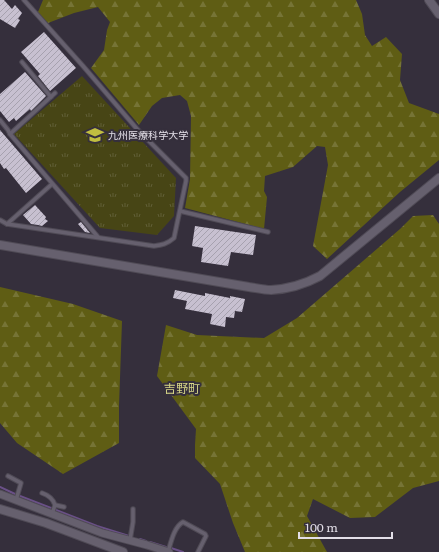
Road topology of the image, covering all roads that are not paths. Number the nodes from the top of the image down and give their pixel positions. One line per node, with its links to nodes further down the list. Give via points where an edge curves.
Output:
1 (24, 0): 11 (lane, via 137,129 186,178)
2 (429, 0): 3 (street)
3 (439, 14)
4 (22, 62): 6 (lane)
5 (55, 93): 6 (lane)
6 (51, 97): 8 (lane)
7 (0, 120): 8 (lane)
8 (10, 134): 10 (lane)
9 (439, 178): 16 (street, via 320,276 296,286 270,290)
10 (52, 184): 13 (lane); 15 (lane)
11 (180, 211): 14 (lane); 15 (lane, via 174,238 163,245 154,246)
12 (0, 220): 13 (lane)
13 (7, 224): 15 (lane)
14 (268, 232)
15 (98, 237)
16 (0, 246)
17 (8, 476): 20 (lane, via 21,483)
18 (42, 493): 21 (lane)
19 (0, 494): 20 (street)
20 (16, 500): 25 (street)
21 (55, 505): 22 (lane); 25 (lane)
22 (64, 507)
23 (0, 508): 27 (street)
24 (133, 509): 26 (lane)
25 (52, 514): 26 (street, via 102,533)
26 (130, 540): 28 (street)
27 (123, 552)
28 (168, 552): 29 (lane, via 175,531 183,522 205,534)
29 (198, 552)

